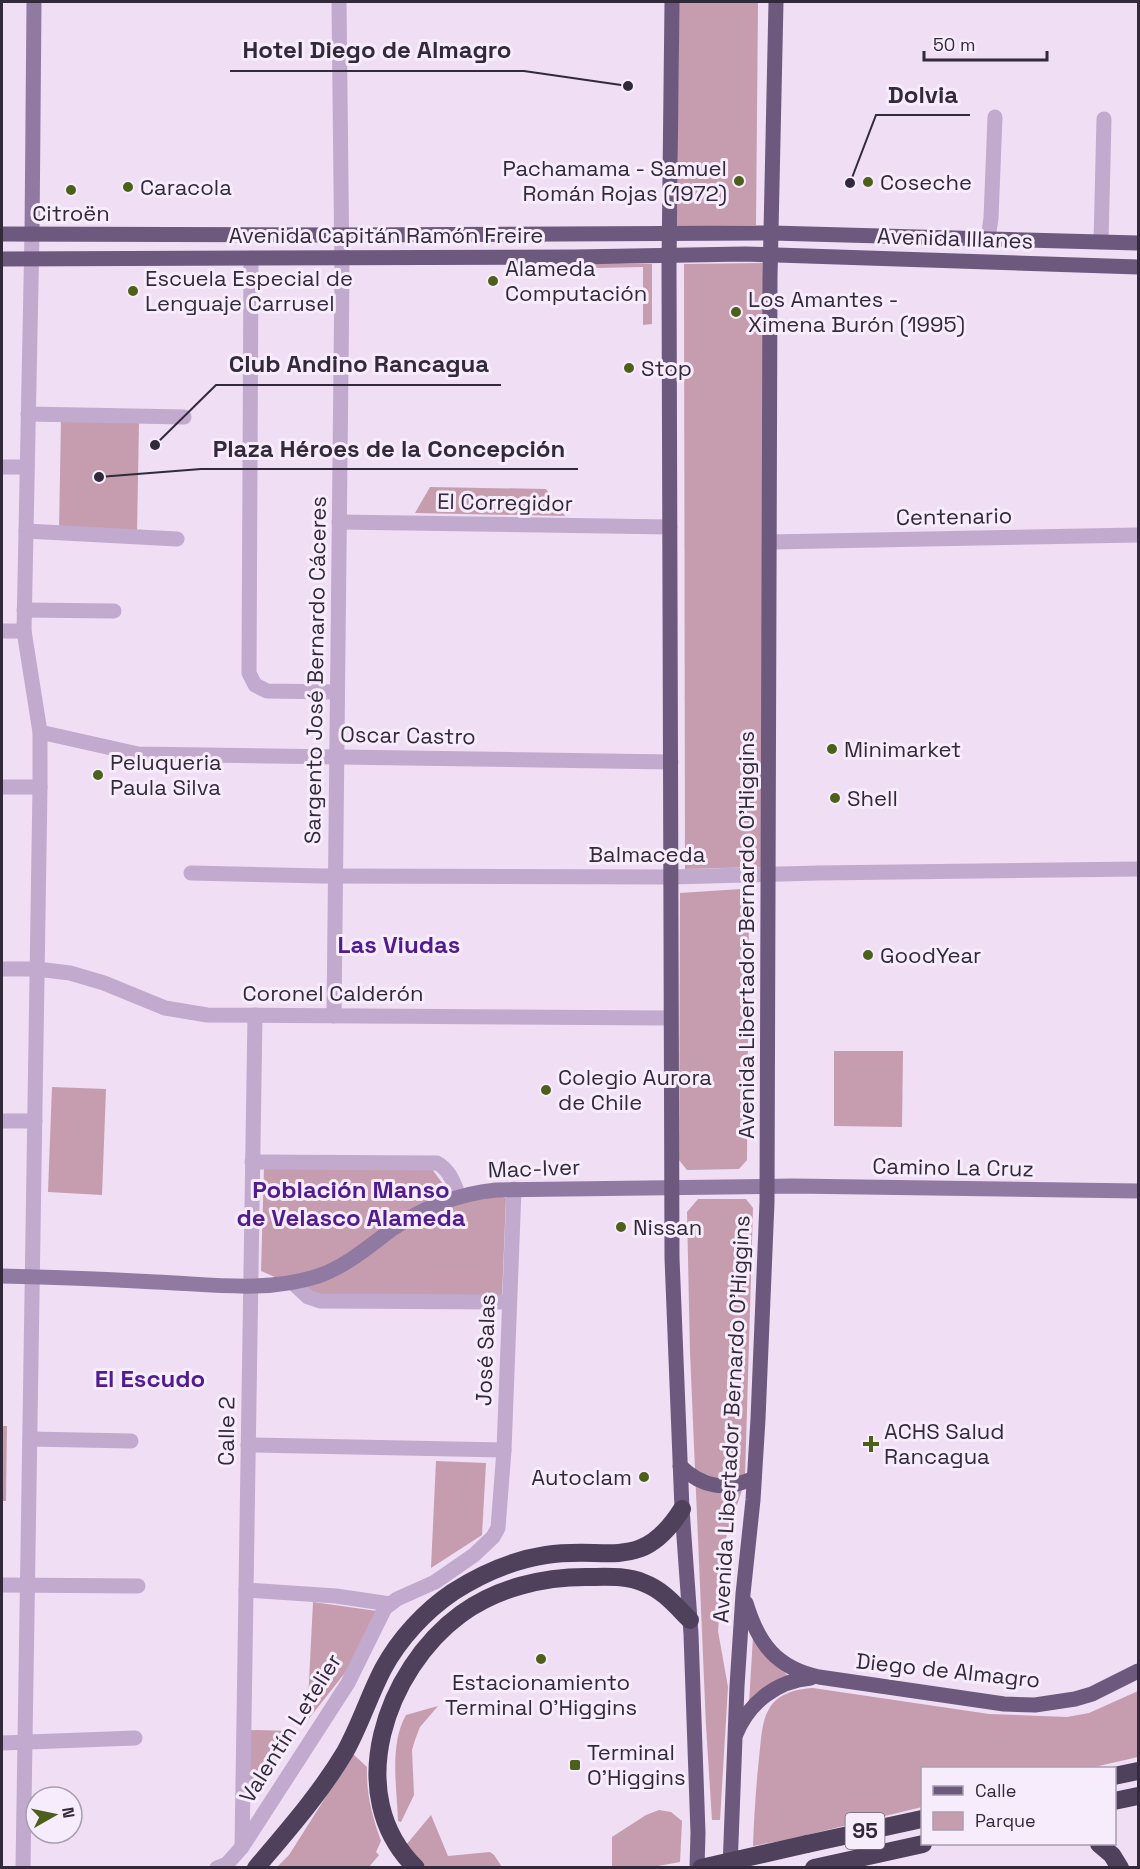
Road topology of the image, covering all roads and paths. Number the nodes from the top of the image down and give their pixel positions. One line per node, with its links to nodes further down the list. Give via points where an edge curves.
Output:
1 (34, 2): 9 (street)
2 (339, 2): 11 (street, Sargento José Bernardo Cáceres)
3 (672, 2): 10 (main road, Avenida Libertador Bernardo O'Higgins)
4 (776, 2): 7 (main road, Avenida Libertador Bernardo O'Higgins)
5 (995, 117): 12 (street)
6 (1104, 119): 13 (street)
7 (772, 233): 10 (main road, Avenida Capitán Ramón Freire); 12 (main road, Avenida Illanes); 15 (main road, Avenida Libertador Bernardo O'Higgins)
8 (2, 234): 9 (main road, Avenida Capitán Ramón Freire)
9 (32, 234): 11 (main road, Avenida Capitán Ramón Freire); 17 (street)
10 (669, 235): 11 (main road, Avenida Capitán Ramón Freire); 16 (main road, Avenida Libertador Bernardo O'Higgins)
11 (341, 236): 19 (street, Sargento José Bernardo Cáceres)
12 (988, 239): 13 (main road, Avenida Illanes)
13 (1101, 242): 14 (main road, Avenida Illanes)
14 (1138, 243)
15 (771, 254): 16 (main road, Avenida Capitán Ramón Freire); 21 (main road, Avenida Illanes); 31 (main road, Avenida Libertador Bernardo O'Higgins)
16 (669, 256): 19 (main road, Avenida Capitán Ramón Freire); 27 (main road, Avenida Libertador Bernardo O'Higgins)
17 (31, 258): 18 (main road, Avenida Capitán Ramón Freire); 20 (main road, Avenida Capitán Ramón Freire); 22 (street)
18 (251, 258): 19 (main road, Avenida Capitán Ramón Freire); 36 (street, via 249,673 255,685 267,691)
19 (341, 258): 26 (street, Sargento José Bernardo Cáceres)
20 (2, 259)
21 (1138, 267)
22 (28, 414): 23 (street); 25 (street)
23 (184, 417)
24 (2, 467): 25 (street)
25 (27, 467): 28 (street)
26 (339, 522): 27 (street, El Corregidor); 36 (street, Sargento José Bernardo Cáceres)
27 (670, 526): 39 (main road, Avenida Libertador Bernardo O'Higgins)
28 (26, 531): 30 (street); 32 (street)
29 (1138, 535): 31 (street, Centenario)
30 (177, 539)
31 (770, 542): 45 (main road, Avenida Libertador Bernardo O'Higgins)
32 (24, 610): 33 (street); 35 (street)
33 (114, 611)
34 (2, 631): 35 (street)
35 (24, 631): 37 (street)
36 (337, 692): 38 (street, Sargento José Bernardo Cáceres)
37 (40, 732): 38 (street, Oscar Castro, via 138,754); 41 (street)
38 (336, 757): 39 (street, Oscar Castro); 44 (street, Sargento José Bernardo Cáceres)
39 (671, 762): 46 (main road, Avenida Libertador Bernardo O'Higgins)
40 (2, 787): 41 (street)
41 (40, 787): 48 (street)
42 (1138, 869): 45 (street, Balmaceda)
43 (191, 873): 44 (street, Balmaceda)
44 (335, 875): 46 (street, Balmaceda); 50 (street, Sargento José Bernardo Cáceres)
45 (768, 875): 46 (street, Balmaceda); 55 (main road, Avenida Libertador Bernardo O'Higgins)
46 (671, 877): 51 (main road, Avenida Libertador Bernardo O'Higgins)
47 (2, 969): 48 (street, Coronel Calderón)
48 (37, 969): 49 (street, Coronel Calderón, via 87,977 178,1012); 53 (street)
49 (255, 1015): 50 (street, Coronel Calderón); 54 (street, Calle 2)
50 (334, 1016): 51 (street, Coronel Calderón)
51 (672, 1018): 56 (main road, Avenida Libertador Bernardo O'Higgins)
52 (2, 1121): 53 (street)
53 (35, 1121): 61 (street)
54 (252, 1162): 59 (street, via 437,1163 451,1177); 63 (street, Calle 2)
55 (767, 1186): 56 (street, Mac-Iver); 58 (street, Camino La Cruz); 70 (main road, Avenida Libertador Bernardo O'Higgins)
56 (672, 1187): 57 (street, Mac-Iver); 69 (main road, Avenida Libertador Bernardo O'Higgins)
57 (514, 1189): 59 (street, Mac-Iver); 64 (street, José Salas)
58 (1138, 1191)
59 (459, 1197): 62 (street, Mac-Iver, via 415,1215 334,1269)
60 (2, 1276): 61 (street, Mac-Iver)
61 (33, 1276): 63 (street, Mac-Iver); 65 (street)
62 (292, 1282): 63 (street, Mac-Iver); 64 (street, via 308,1297 320,1301)
63 (251, 1287): 67 (street, Calle 2)
64 (509, 1302): 68 (street, José Salas)
65 (30, 1439): 66 (street); 73 (street)
66 (131, 1441)
67 (248, 1445): 68 (street); 75 (street, Calle 2)
68 (504, 1450): 77 (street, José Salas, via 498,1528 493,1537 435,1582)
69 (680, 1466): 70 (main road, via 696,1479 715,1485 734,1486); 71 (main road, Avenida Libertador Bernardo O'Higgins)
70 (754, 1478): 76 (main road, Avenida Libertador Bernardo O'Higgins)
71 (682, 1509): 78 (main road, Avenida Libertador Bernardo O'Higgins); 96 (highway, via 663,1535 640,1549 616,1554 559,1553 522,1560 476,1579 434,1607 391,1655 331,1774)
72 (2, 1585): 73 (street)
73 (28, 1585): 74 (street); 84 (street)
74 (138, 1586)
75 (246, 1590): 77 (street); 93 (street, Calle 2)
76 (743, 1594): 80 (main road, Diego de Almagro, via 770,1652 796,1671); 82 (main road, Avenida Libertador Bernardo O'Higgins)
77 (390, 1604): 93 (street, Valentín Letelier, via 348,1683)
78 (690, 1620): 97 (highway, via 644,1582 617,1577 572,1577 500,1592 449,1624 424,1648 406,1676 390,1709 380,1748 377,1780 382,1812 398,1847); 98 (main road, Avenida Libertador Bernardo O'Higgins)
79 (1138, 1671): 80 (main road, Diego de Almagro, via 1092,1694 1035,1705)
80 (819, 1677): 82 (main road, Diego de Almagro, via 786,1683 765,1695 747,1714)
81 (135, 1738): 84 (street)
82 (734, 1740): 99 (main road, Avenida Libertador Bernardo O'Higgins)
83 (2, 1743): 84 (street)
84 (25, 1743): 94 (street)
85 (1138, 1771): 86 (highway)
86 (1116, 1776)
87 (1138, 1796): 88 (highway)
88 (1117, 1801): 89 (highway)
89 (1138, 1802)
90 (921, 1819): 98 (highway, 95, bridge)
91 (921, 1844): 100 (highway, 95)
92 (1100, 1845): 101 (highway)
93 (242, 1846): 95 (street, Valentín Letelier)
94 (23, 1868)
95 (217, 1868)
96 (256, 1868)
97 (416, 1868)
98 (699, 1868)
99 (730, 1868)
100 (814, 1868)
101 (1120, 1868)

